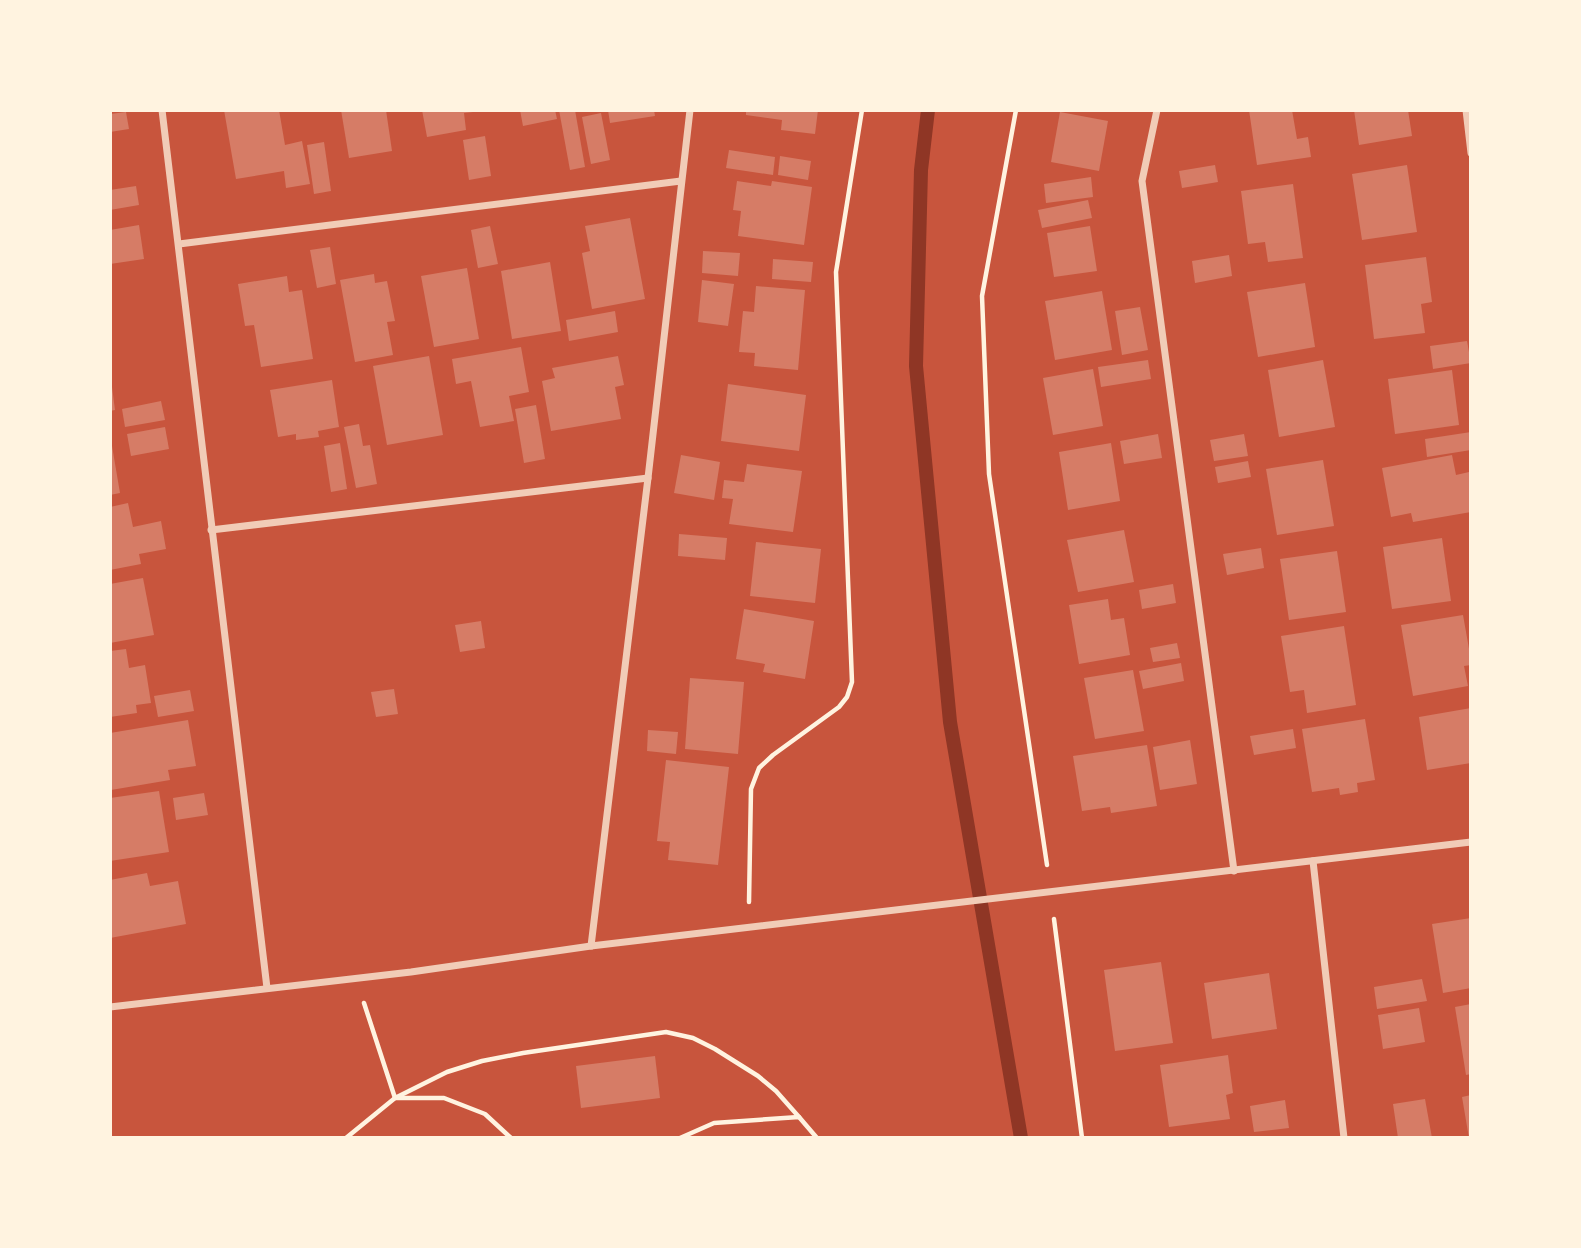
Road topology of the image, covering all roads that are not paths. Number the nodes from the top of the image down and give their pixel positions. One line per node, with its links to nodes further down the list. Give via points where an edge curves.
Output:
1 (162, 110): 7 (street)
2 (690, 110): 6 (street)
3 (1157, 110): 12 (street, via 1142,181)
4 (1466, 110): 5 (street)
5 (1471, 153)
6 (681, 181): 7 (street); 8 (street)
7 (178, 244): 9 (street)
8 (648, 478): 9 (street); 13 (street)
9 (211, 530): 14 (street)
10 (1471, 842): 11 (street)
11 (1313, 862): 12 (street); 16 (street)
12 (1234, 871): 13 (street)
13 (591, 946): 14 (street)
14 (267, 988): 15 (street)
15 (110, 1007)
16 (1344, 1138)

